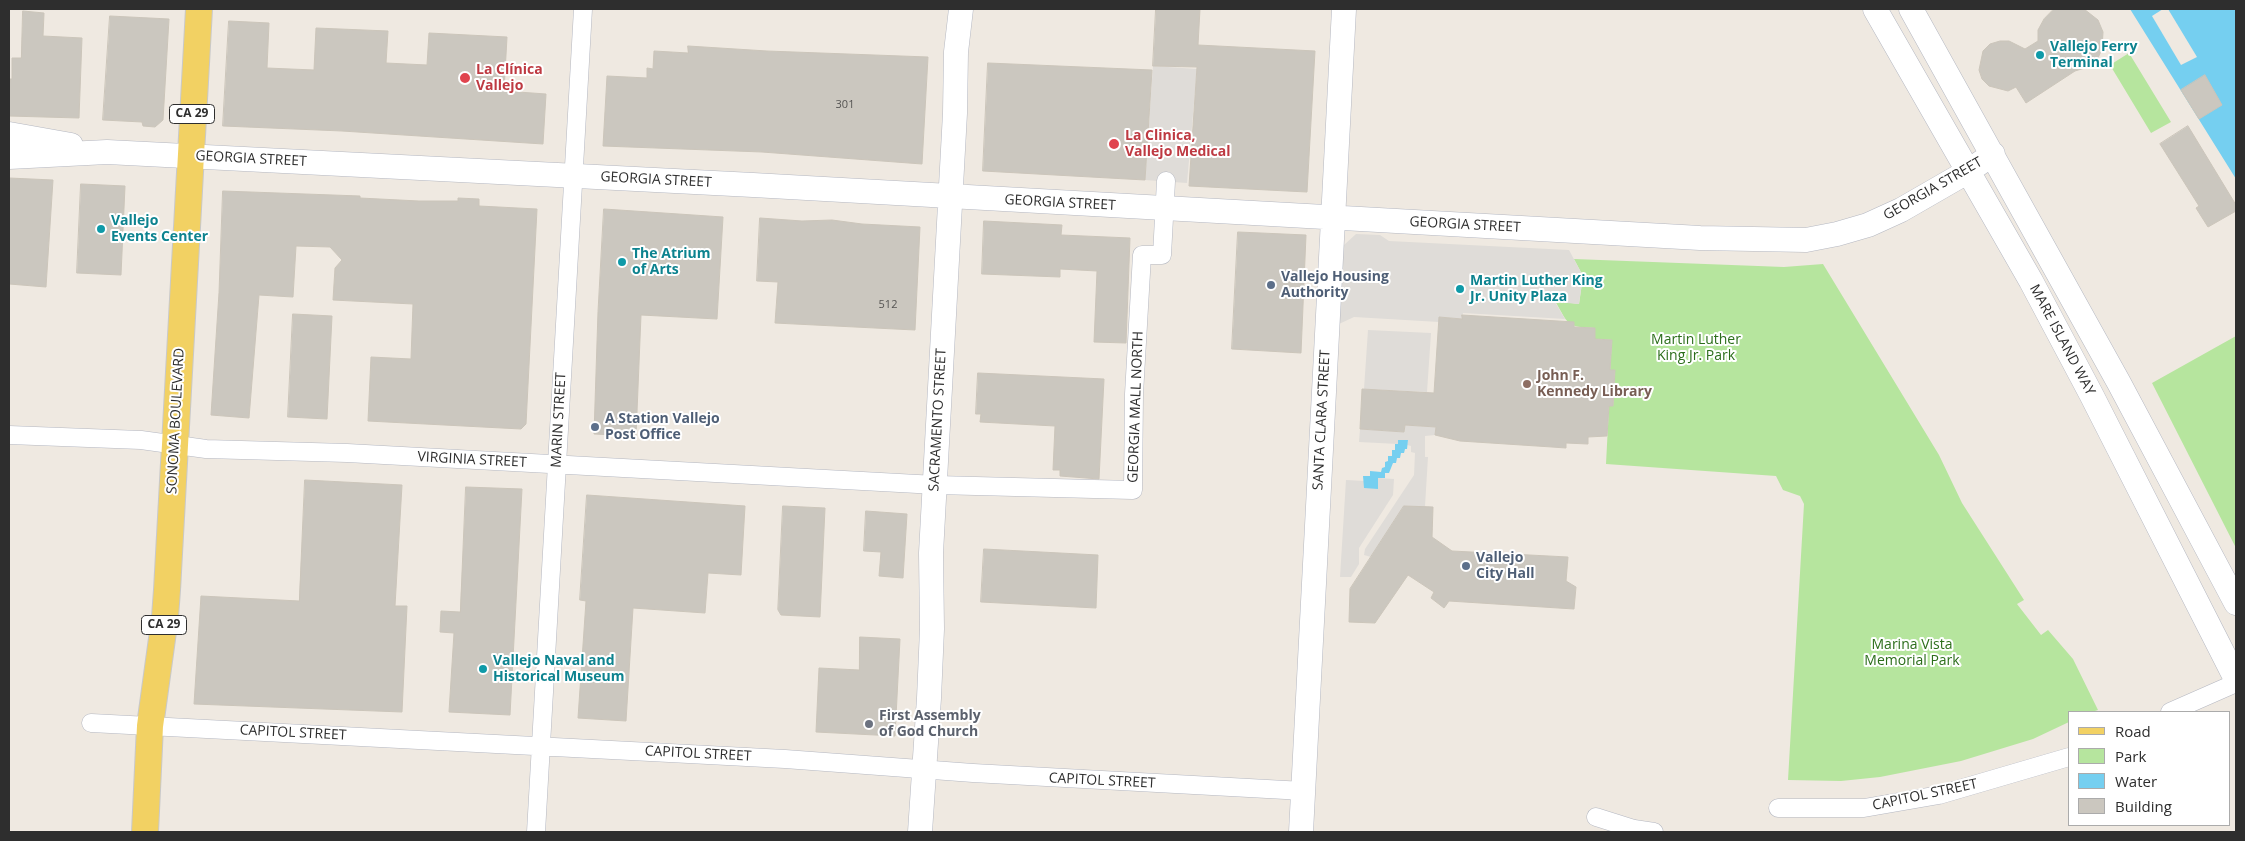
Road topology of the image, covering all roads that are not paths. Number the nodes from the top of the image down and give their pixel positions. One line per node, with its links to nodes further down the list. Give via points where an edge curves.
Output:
1 (199, 9): 11 (main road, SONOMA BOULEVARD / CA 29)
2 (583, 9): 13 (street, MARIN STREET)
3 (961, 9): 15 (main road, SACRAMENTO STREET)
4 (1344, 9): 17 (main road, SANTA CLARA STREET)
5 (1874, 9): 12 (main road, MARE ISLAND WAY)
6 (1911, 9): 9 (main road, MARE ISLAND WAY)
7 (9, 134): 8 (main road, GEORGIA STREET)
8 (107, 152): 10 (main road, GEORGIA STREET); 11 (main road, GEORGIA STREET)
9 (1993, 154): 12 (main road, GEORGIA STREET); 22 (main road, MARE ISLAND WAY)
10 (9, 157)
11 (190, 157): 13 (main road, GEORGIA STREET); 19 (main road, SONOMA BOULEVARD / CA 29)
12 (1968, 172): 17 (main road, GEORGIA STREET, via 1868,225 1806,240 1700,238); 23 (main road, MARE ISLAND WAY, via 2086,386)
13 (573, 176): 15 (main road, GEORGIA STREET); 20 (street, MARIN STREET)
14 (1166, 181): 16 (street)
15 (949, 196): 16 (main road, GEORGIA STREET); 21 (main road, SACRAMENTO STREET)
16 (1165, 209): 17 (main road, GEORGIA STREET); 21 (street, GEORGIA MALL NORTH, via 1162,256 1142,254 1134,394 1133,490)
17 (1332, 218): 31 (main road, SANTA CLARA STREET)
18 (9, 435): 19 (street, VIRGINIA STREET, via 141,440)
19 (175, 445): 20 (street, VIRGINIA STREET); 27 (main road, SONOMA BOULEVARD / CA 29, via 166,617)
20 (557, 465): 21 (street, VIRGINIA STREET); 28 (street, MARIN STREET)
21 (936, 485): 30 (main road, SACRAMENTO STREET)
22 (2236, 603)
23 (2236, 679)
24 (2236, 683): 25 (street)
25 (2172, 711)
26 (91, 722): 27 (street, CAPITOL STREET)
27 (150, 726): 28 (street, CAPITOL STREET); 34 (main road, SONOMA BOULEVARD / CA 29)
28 (541, 746): 30 (street, CAPITOL STREET); 35 (street, MARIN STREET)
29 (2068, 757): 32 (street, CAPITOL STREET, via 1939,795 1874,806)
30 (925, 770): 31 (street, CAPITOL STREET); 36 (main road, SACRAMENTO STREET)
31 (1304, 791): 37 (main road, SANTA CLARA STREET)
32 (1778, 808)
33 (1596, 817): 38 (street)
34 (145, 832)
35 (536, 832)
36 (920, 832)
37 (1301, 832)
38 (1654, 832)

